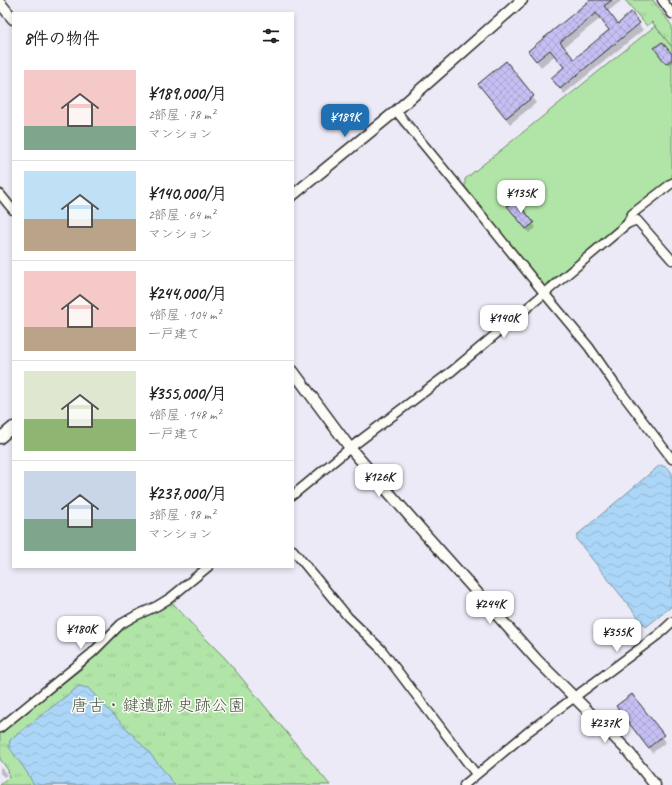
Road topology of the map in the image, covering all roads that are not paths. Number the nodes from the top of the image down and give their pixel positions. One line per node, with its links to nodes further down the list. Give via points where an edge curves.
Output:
1 (522, 0): 6 (street)
2 (662, 0): 4 (street)
3 (0, 3): 5 (street)
4 (672, 14)
5 (12, 18)
6 (396, 111): 9 (street); 13 (street)
7 (672, 183): 11 (street, via 632,214)
8 (0, 194): 10 (street)
9 (294, 194)
10 (12, 209)
11 (627, 224): 12 (street, via 637,220); 13 (street)
12 (672, 260)
13 (544, 293): 17 (street, via 452,371); 18 (street, via 589,346)
14 (294, 373): 17 (street)
15 (12, 428): 16 (street)
16 (0, 438)
17 (350, 448): 19 (street); 23 (street, via 536,660)
18 (672, 459)
19 (294, 494)
20 (294, 551): 25 (street, via 348,617 381,649)
21 (207, 568): 24 (street, via 170,598 121,624 92,654)
22 (672, 622): 23 (street)
23 (574, 698): 25 (street); 27 (street, via 626,749)
24 (0, 728)
25 (476, 774): 26 (street)
26 (464, 785)
27 (655, 785)

